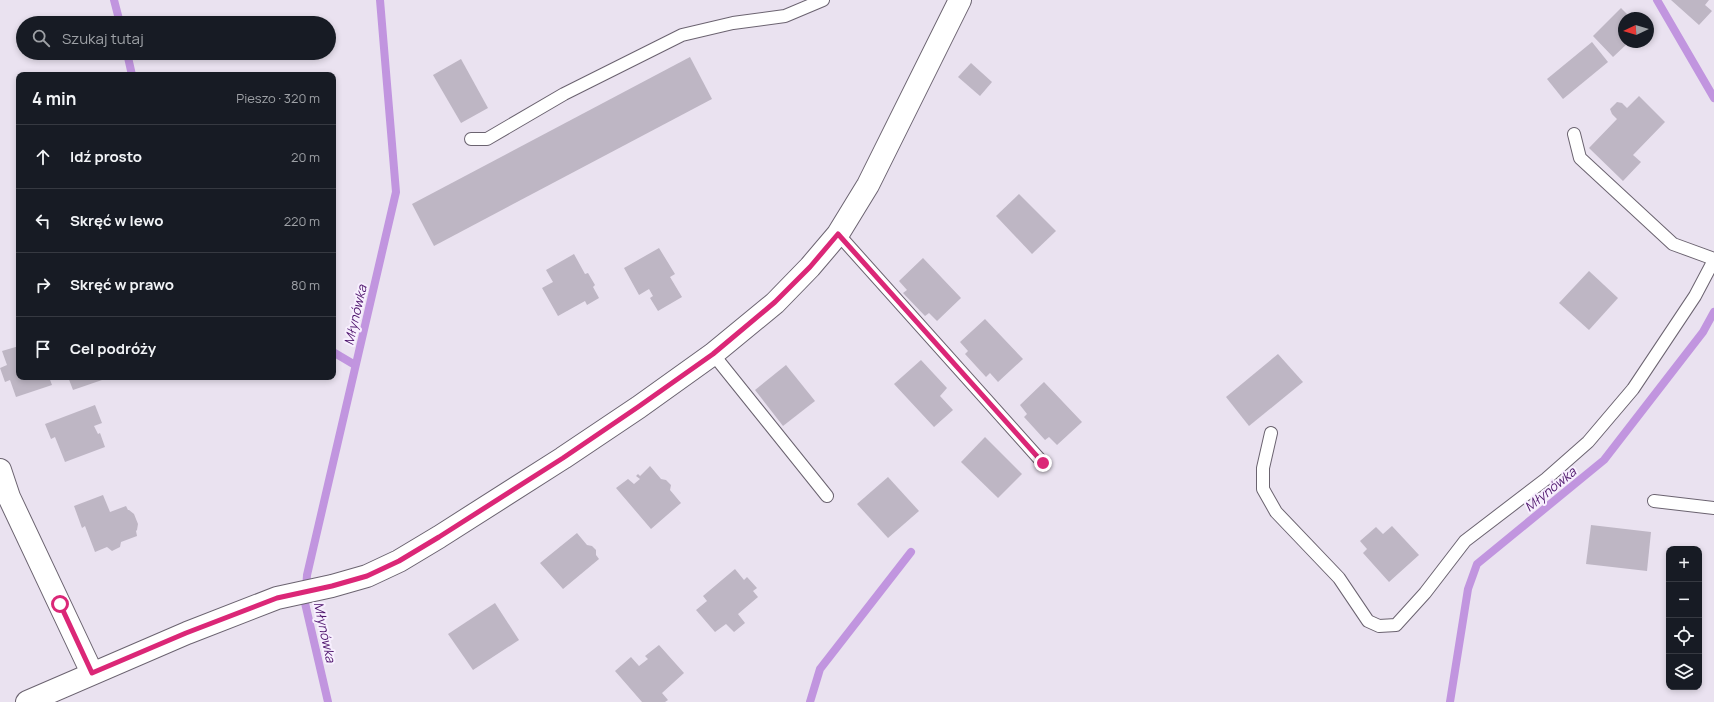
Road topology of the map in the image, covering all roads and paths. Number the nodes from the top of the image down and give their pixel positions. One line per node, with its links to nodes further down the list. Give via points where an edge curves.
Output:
1 (823, 0): 4 (lane, via 785,16 733,23 682,35 564,94 487,139)
2 (960, 0): 5 (street, via 868,185)
3 (1574, 134): 6 (lane, via 1580,158 1673,244)
4 (470, 139)
5 (838, 234): 7 (street, via 775,302); 9 (lane)
6 (1714, 259): 8 (lane, via 1696,296 1633,389 1588,442 1546,479 1465,541 1425,594 1396,625 1380,626 1368,621 1339,578 1276,512 1263,489 1263,468)
7 (713, 354): 11 (lane); 14 (street, via 569,454 399,561 367,576 277,598)
8 (1271, 432)
9 (1043, 463)
10 (0, 470): 14 (street, via 9,497)
11 (827, 496)
12 (1654, 501): 13 (lane)
13 (1714, 508)
14 (92, 673): 15 (street)
15 (27, 702)

